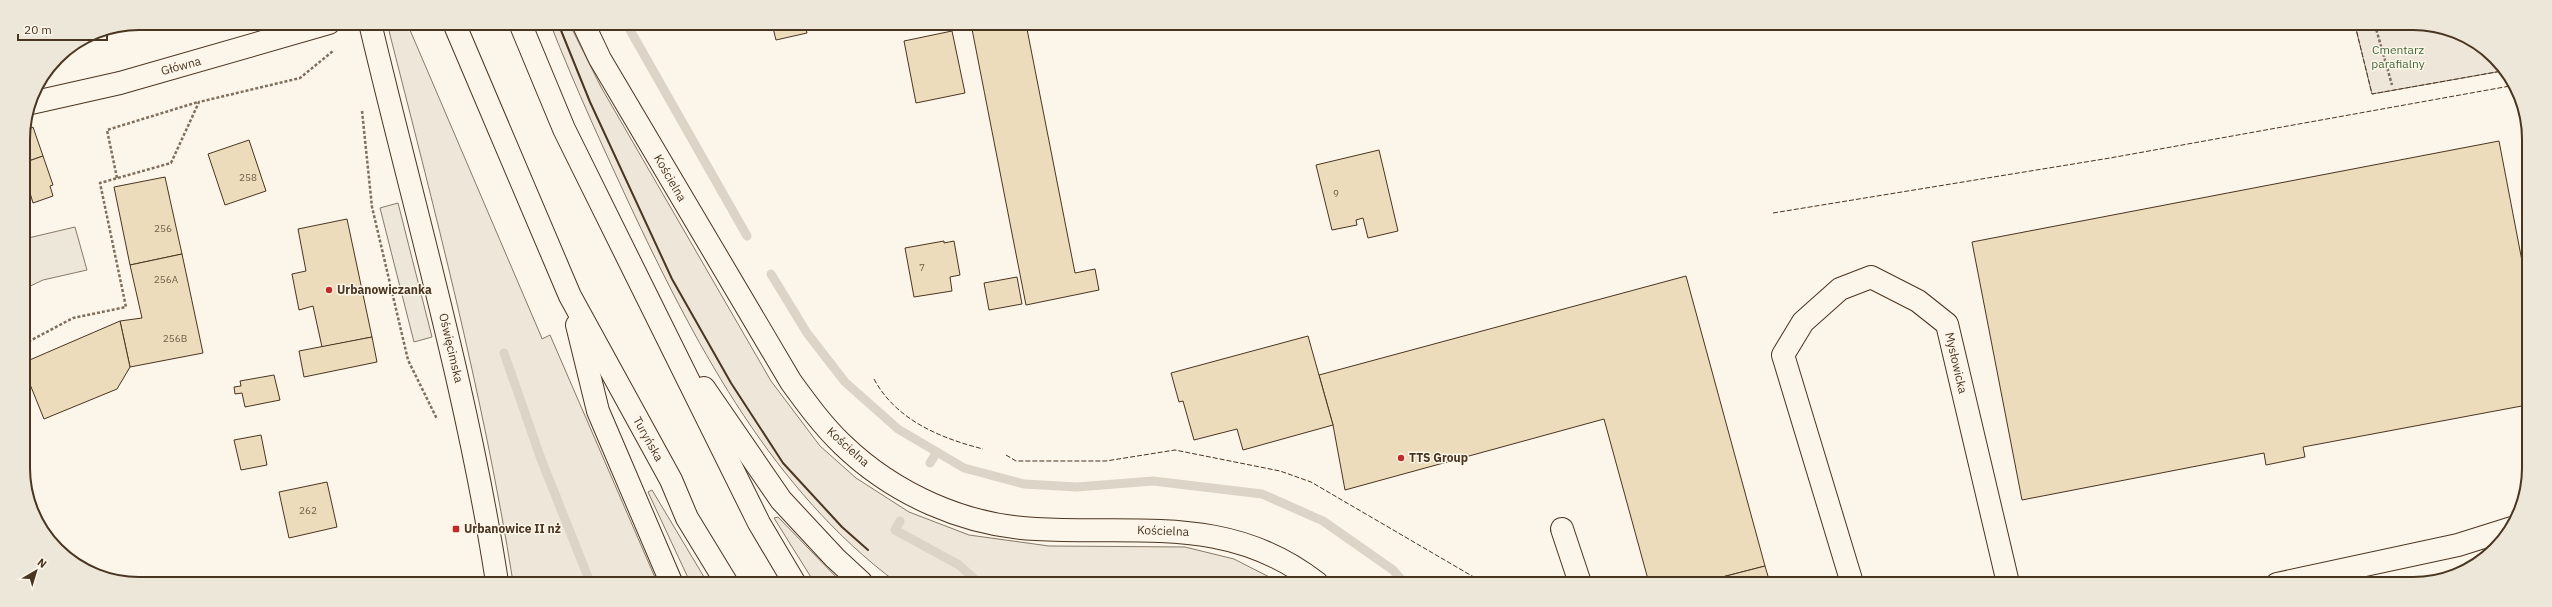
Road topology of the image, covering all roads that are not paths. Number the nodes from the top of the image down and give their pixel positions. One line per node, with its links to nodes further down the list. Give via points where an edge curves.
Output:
1 (305, 30): 6 (main road, Główna, via 120,83)
2 (372, 30): 11 (main road, Oświęcimska, via 460,387 489,525)
3 (457, 30): 7 (main road)
4 (523, 30): 8 (main road, via 564,128)
5 (586, 30): 16 (main road, Kościelna, via 600,59 791,382 824,425 862,461 918,497 976,519 1034,529 1201,533 1234,540 1265,551)
6 (37, 103)
7 (570, 296): 12 (main road, via 598,411); 13 (main road, Turyńska, via 671,480 687,518)
8 (661, 325): 14 (main road, via 759,523); 15 (main road, via 782,500)
9 (1562, 529): 17 (main road)
10 (2501, 532): 20 (main road, via 2458,545)
11 (496, 577)
12 (669, 577)
13 (723, 577)
14 (791, 577)
15 (856, 577)
16 (1307, 577)
17 (1578, 577)
18 (1850, 577): 19 (main road, Mysłowicka, via 1783,355 1803,322 1840,289 1871,277 1918,301 1947,324)
19 (2007, 577)
20 (2309, 577)

